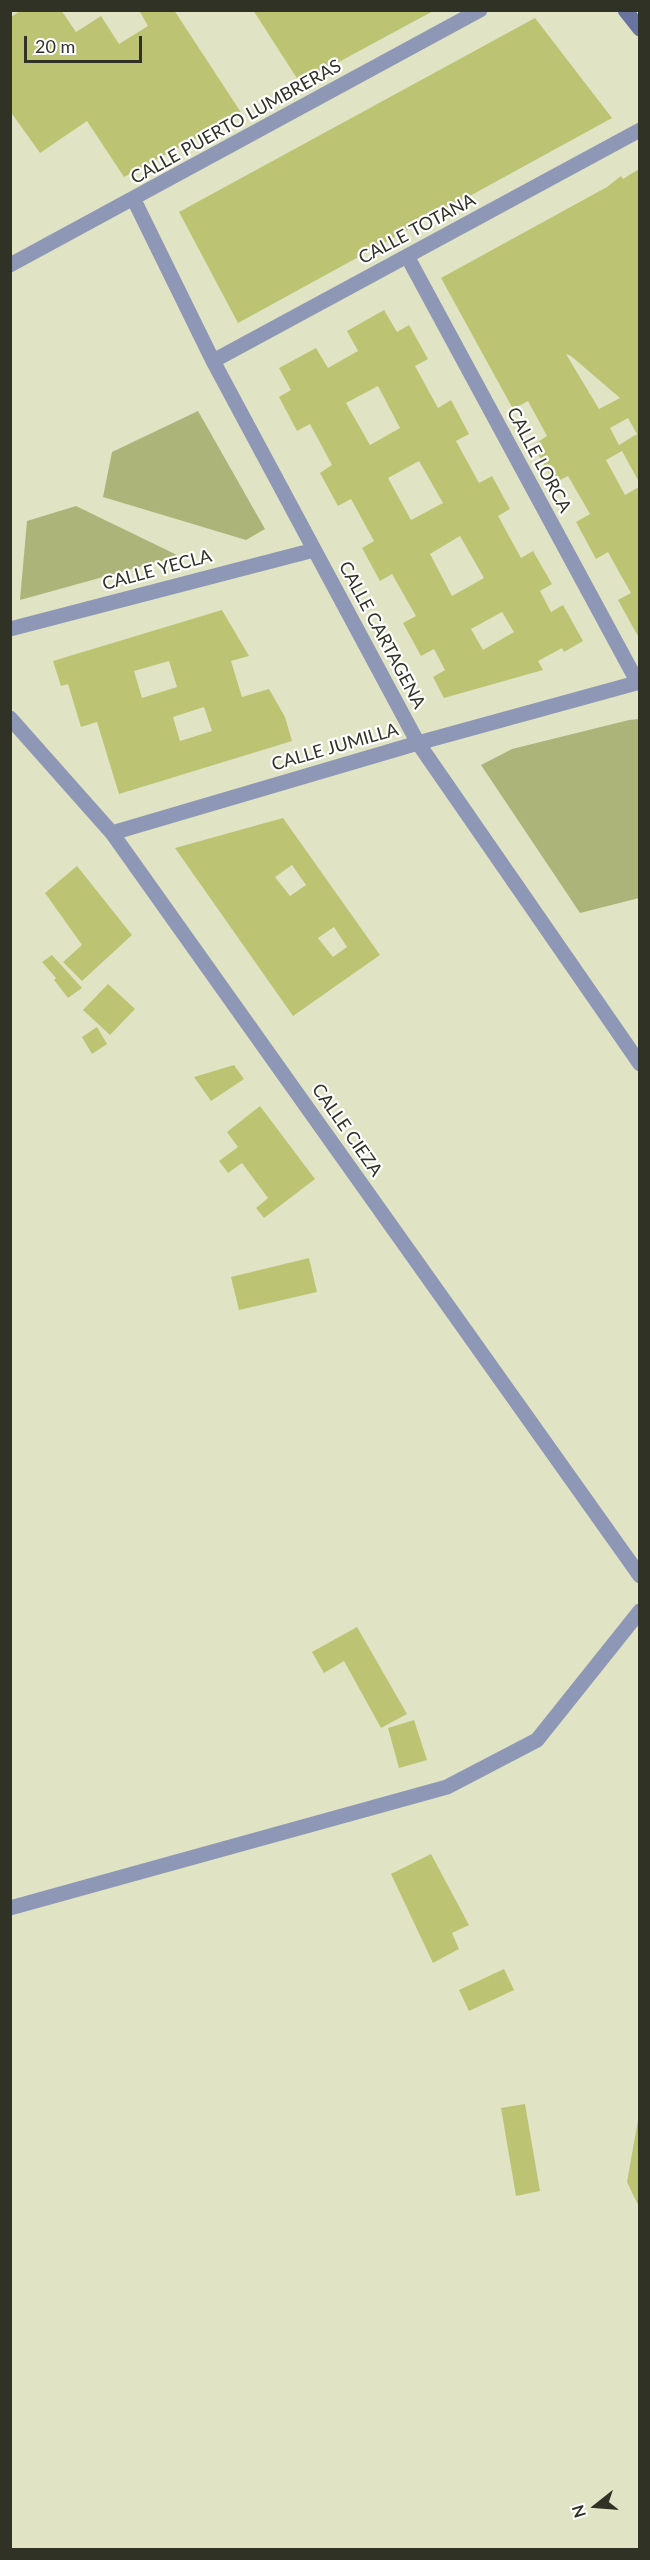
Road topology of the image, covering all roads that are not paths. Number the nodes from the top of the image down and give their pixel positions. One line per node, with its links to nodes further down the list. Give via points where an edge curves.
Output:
1 (480, 10): 5 (street, CALLE PUERTO LUMBRERAS)
2 (625, 10): 3 (street)
3 (639, 29)
4 (639, 130): 6 (street, CALLE TOTANA)
5 (134, 200): 7 (street, CALLE PUERTO LUMBRERAS); 8 (street, CALLE CARTAGENA)
6 (407, 256): 8 (street, CALLE TOTANA); 11 (street, CALLE LORCA)
7 (10, 265)
8 (213, 361): 9 (street, CALLE CARTAGENA)
9 (314, 550): 10 (street, CALLE YECLA); 13 (street, CALLE CARTAGENA)
10 (10, 629)
11 (639, 682): 13 (street, CALLE JUMILLA)
12 (10, 718): 14 (street, CALLE CIEZA)
13 (418, 743): 14 (street, CALLE JUMILLA); 15 (street, CALLE CARTAGENA)
14 (112, 833): 16 (street, CALLE CIEZA)
15 (639, 1064)
16 (639, 1576)
17 (639, 1611): 18 (street, via 537,1740 447,1787)
18 (10, 1908)

